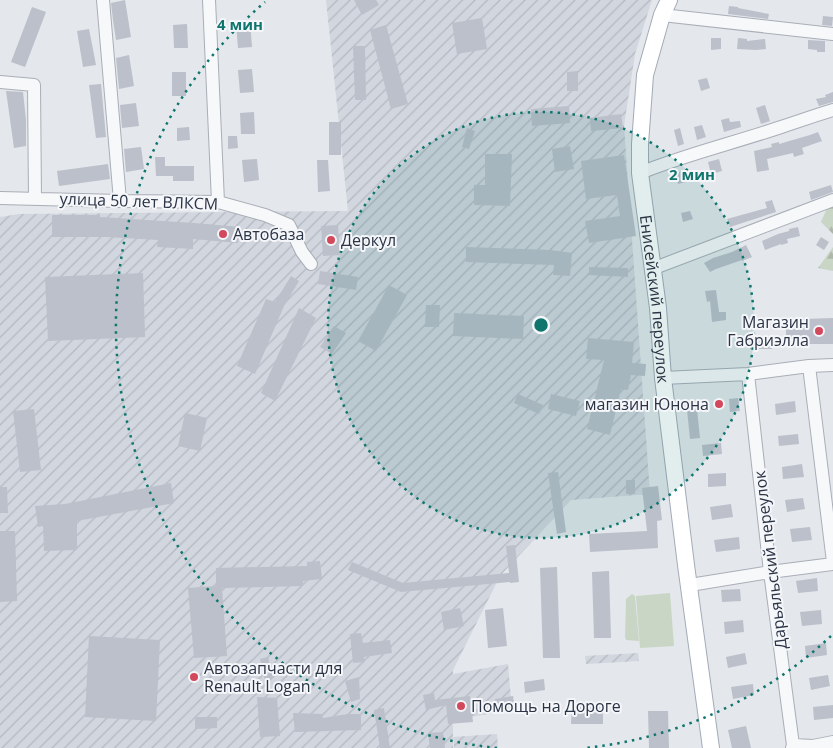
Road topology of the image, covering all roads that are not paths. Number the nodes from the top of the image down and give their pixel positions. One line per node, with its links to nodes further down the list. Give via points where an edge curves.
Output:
1 (103, 0): 12 (street)
2 (209, 0): 13 (street)
3 (669, 0): 4 (main road, Енисейский переулок)
4 (662, 15): 5 (street); 8 (main road, Енисейский переулок, via 644,75)
5 (833, 34)
6 (0, 82): 10 (street, via 34,85)
7 (833, 110): 8 (street)
8 (640, 173): 15 (main road, Енисейский переулок)
9 (0, 198): 10 (street, улица 50 лет ВЛКСМ)
10 (35, 199): 12 (street, улица 50 лет ВЛКСМ)
11 (833, 200): 15 (street)
12 (120, 201): 13 (street, улица 50 лет ВЛКСМ)
13 (218, 202): 14 (street, улица 50 лет ВЛКСМ, via 289,225)
14 (311, 264)
15 (652, 268): 19 (main road, Енисейский переулок)
16 (833, 365): 17 (street)
17 (809, 366): 18 (street); 20 (street)
18 (748, 374): 19 (street); 21 (street, Дарьяльский переулок)
19 (663, 378): 22 (main road, Енисейский переулок)
20 (833, 563): 21 (street)
21 (770, 572): 22 (street); 24 (street, Дарьяльский переулок)
22 (690, 585): 25 (main road, Енисейский переулок)
23 (833, 742): 24 (street)
24 (792, 746)
25 (711, 748)

